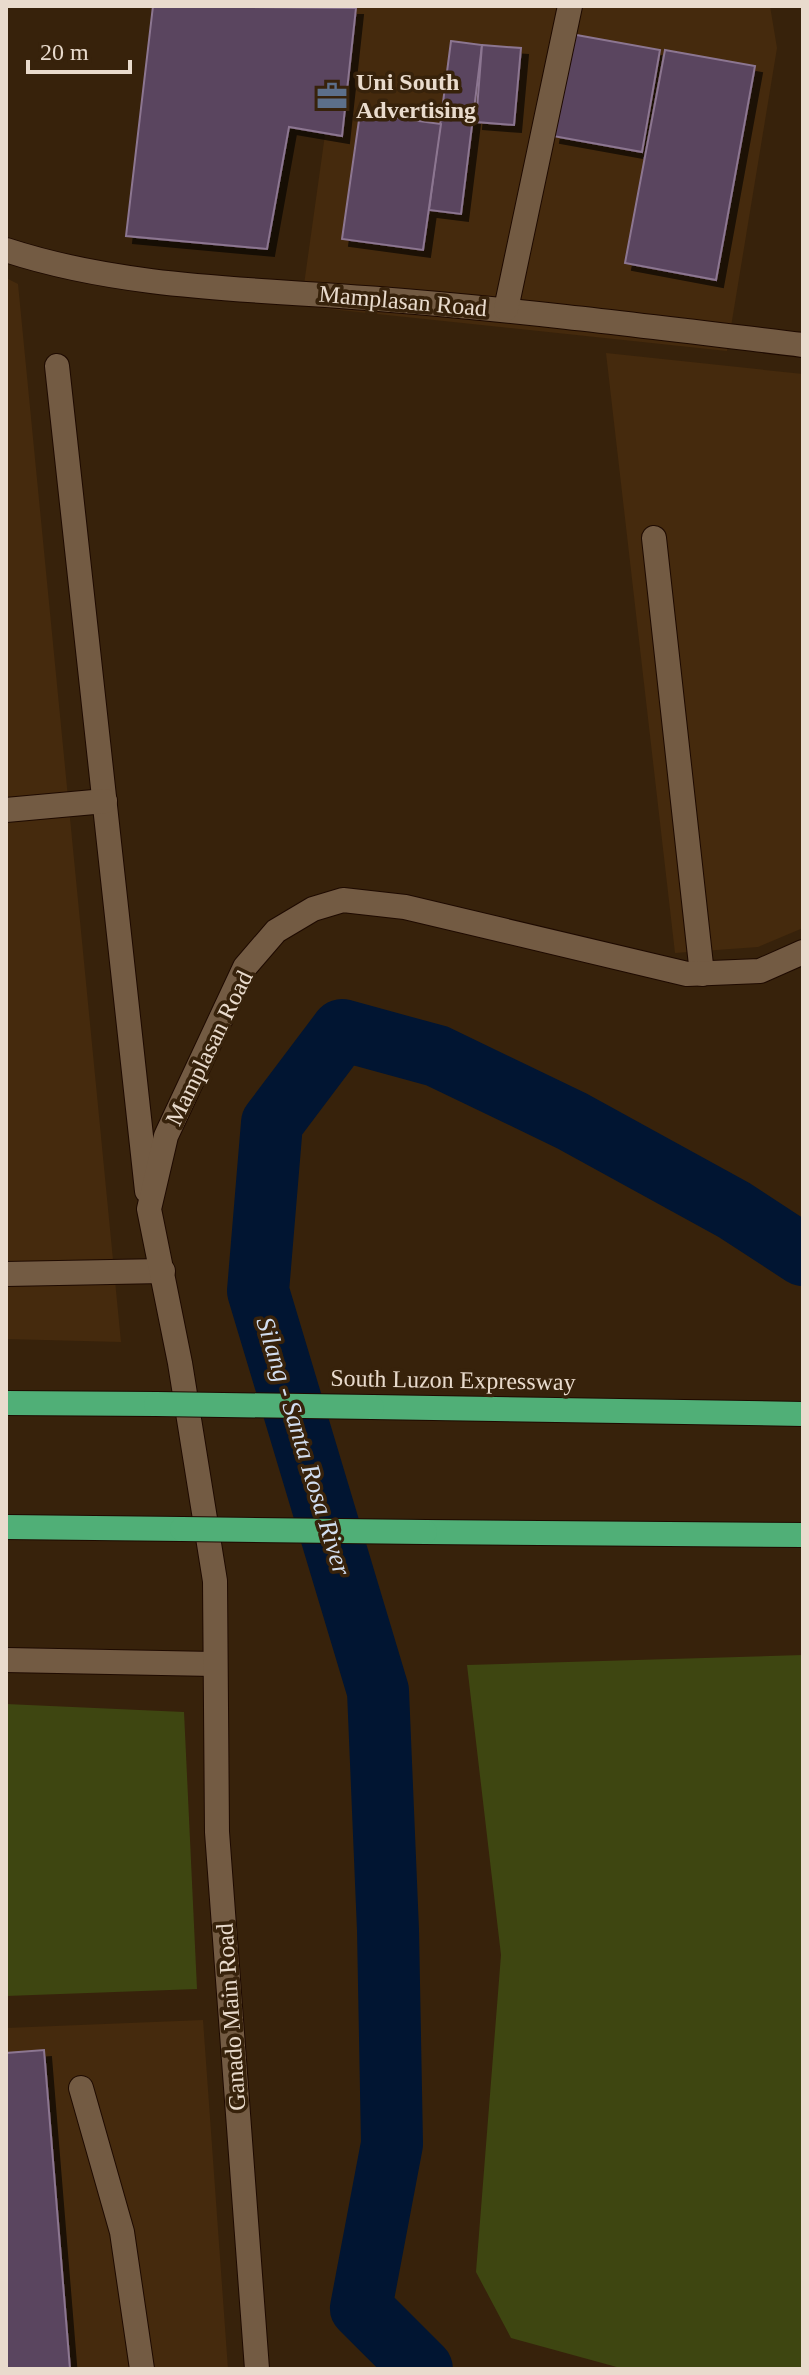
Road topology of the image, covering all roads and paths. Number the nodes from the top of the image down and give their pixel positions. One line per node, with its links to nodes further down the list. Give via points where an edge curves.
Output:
1 (570, 6): 3 (street)
2 (6, 250): 3 (street, Mamplasan Road, via 55,266 119,277)
3 (506, 309): 4 (street, Mamplasan Road)
4 (803, 345)
5 (57, 366): 7 (street)
6 (654, 538): 10 (street)
7 (105, 801): 8 (street); 11 (street)
8 (6, 810)
9 (803, 952): 10 (street, Mamplasan Road, via 760,971)
10 (702, 974): 11 (street, Mamplasan Road, via 405,907 343,900 313,909 276,931 245,967 166,1136)
11 (149, 1209): 12 (street, Mamplasan Road)
12 (163, 1271): 13 (street); 19 (street, Mamplasan Road, via 215,1581)
13 (6, 1274)
14 (6, 1403): 15 (highway, South Luzon Expressway, bridge)
15 (803, 1414)
16 (6, 1527): 17 (highway, bridge)
17 (803, 1535)
18 (6, 1660): 19 (street)
19 (214, 1664): 22 (street, Ganado Main Road, via 217,1832)
20 (81, 2088): 21 (street, via 122,2232)
21 (142, 2369)
22 (257, 2369)

